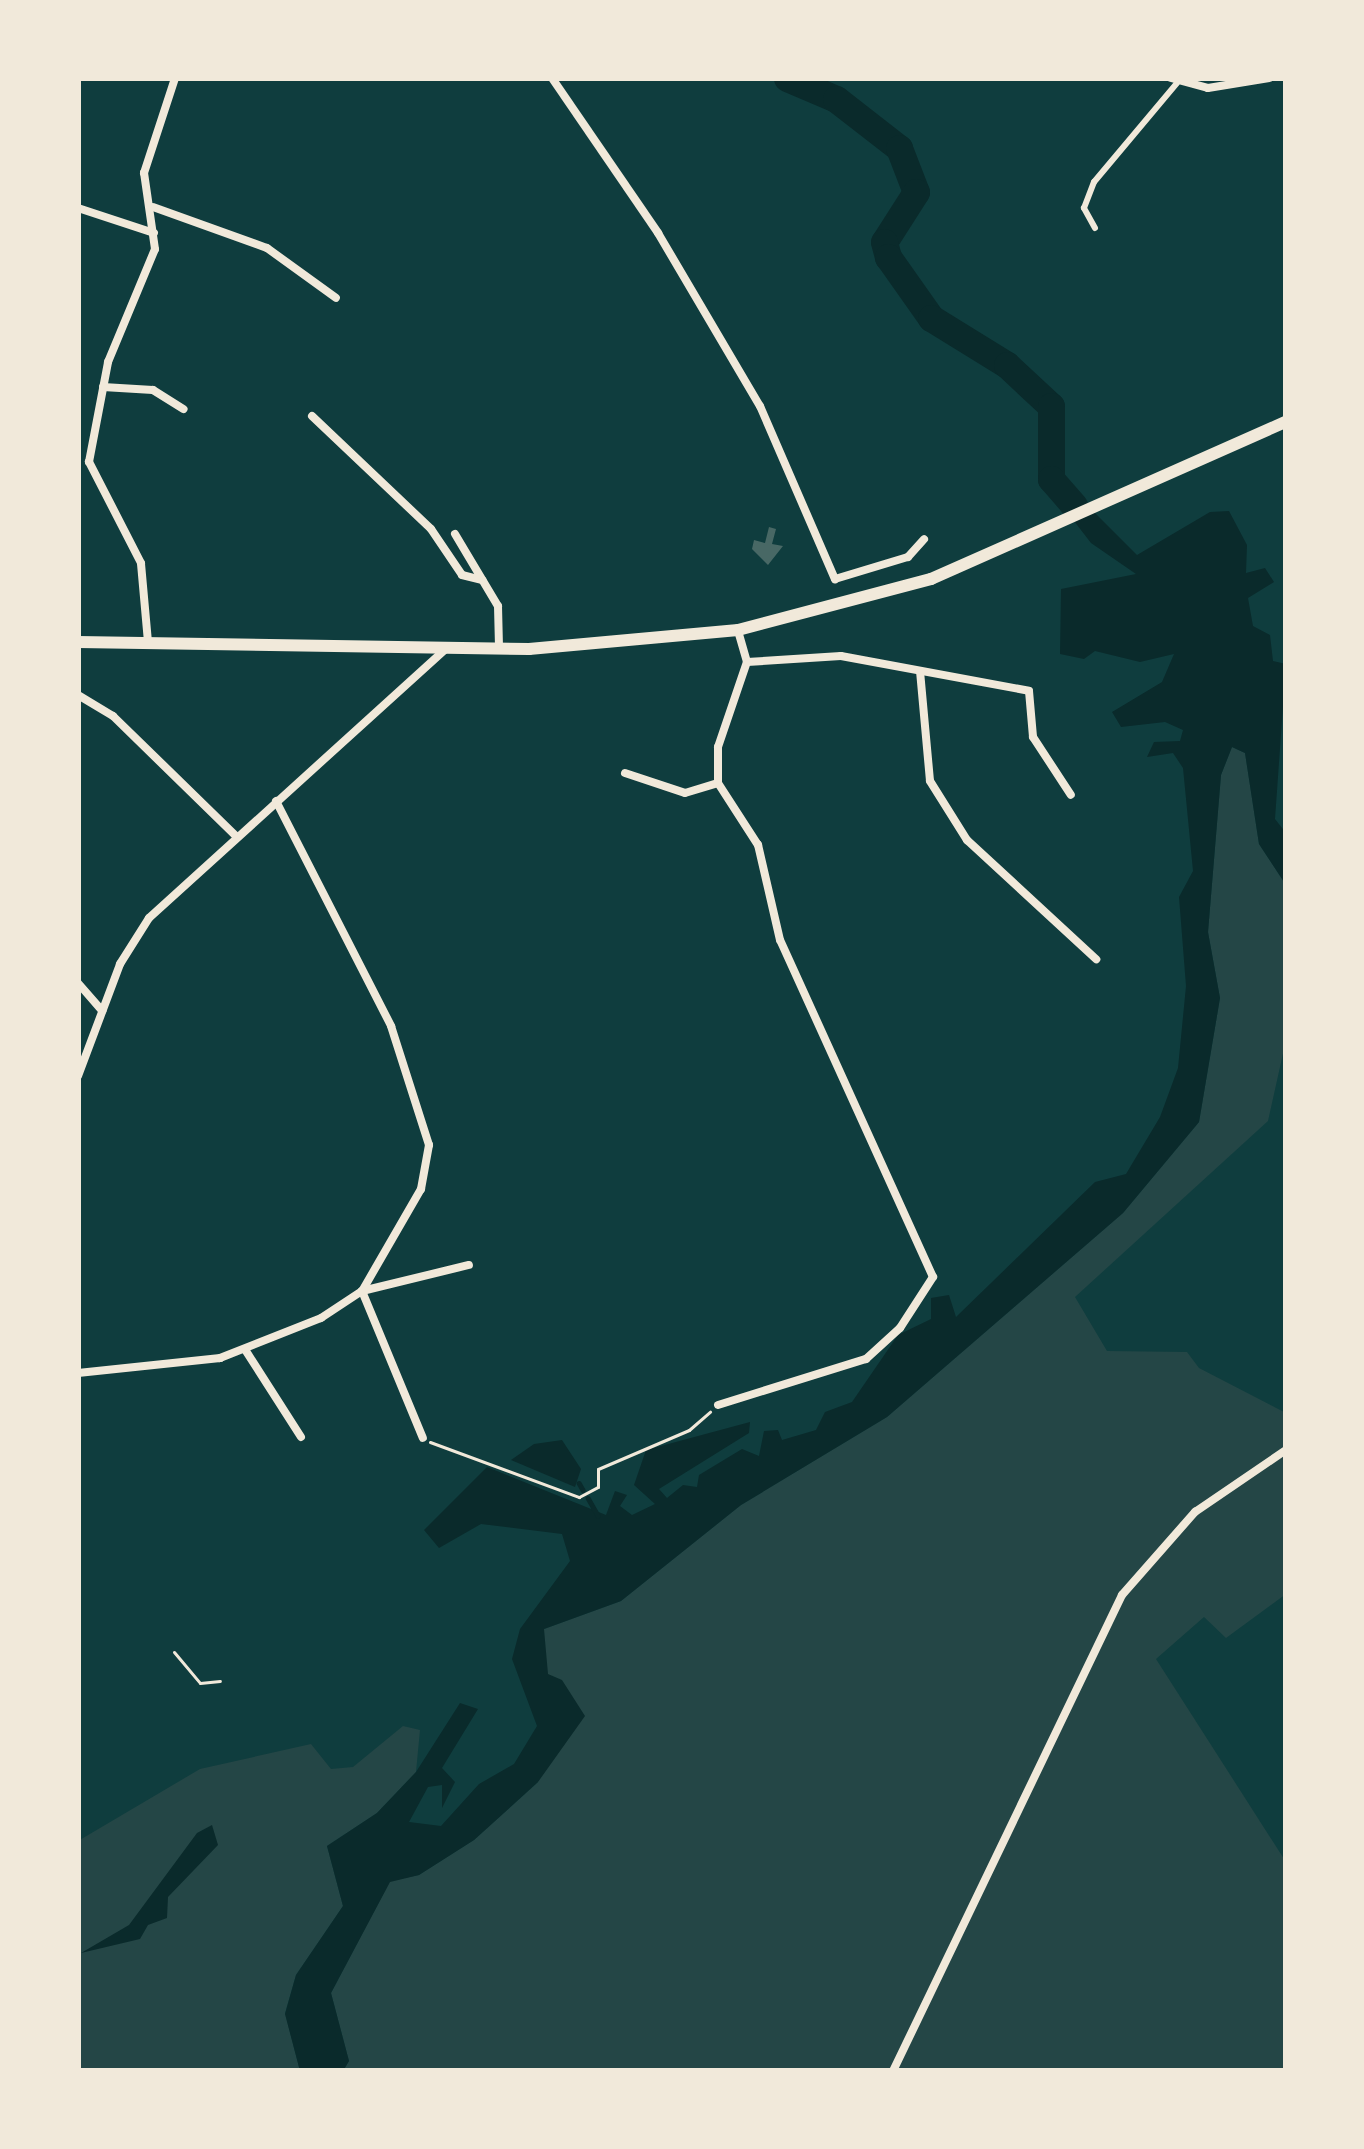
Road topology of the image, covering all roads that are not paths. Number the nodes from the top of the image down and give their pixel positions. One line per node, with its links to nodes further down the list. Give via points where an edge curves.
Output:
1 (175, 78): 5 (street, via 144,173)
2 (552, 78): 17 (street, via 658,233 760,406 835,579 908,557)
3 (1268, 78): 4 (street, via 1208,88)
4 (1174, 81): 7 (street, via 1094,182 1084,208)
5 (153, 207): 8 (street); 9 (street, via 267,248)
6 (78, 208): 8 (street)
7 (1095, 228)
8 (154, 233): 10 (street)
9 (336, 298)
10 (103, 387): 11 (street, via 153,390); 14 (street)
11 (183, 409)
12 (312, 416): 18 (street, via 431,529 462,575)
13 (1286, 422): 19 (main road, via 1020,543 861,602)
14 (89, 462): 15 (street); 21 (street, via 141,562)
15 (78, 466)
16 (455, 534): 18 (street)
17 (924, 539)
18 (482, 580): 23 (street, via 497,607)
19 (738, 630): 23 (main road); 24 (street)
20 (78, 642): 21 (main road)
21 (148, 642): 22 (main road)
22 (446, 649): 23 (main road); 30 (street)
23 (499, 649)
24 (747, 662): 25 (street, via 842,656); 28 (street, via 718,747)
25 (920, 671): 29 (street, via 1029,691 1033,736); 32 (street, via 930,781 968,840)
26 (78, 695): 31 (street, via 113,716)
27 (625, 772): 28 (street, via 685,793)
28 (718, 783): 40 (street, via 758,844 780,940 933,1277 900,1328 866,1359)
29 (1071, 794)
30 (276, 801): 31 (street); 37 (street, via 392,1026 429,1145 421,1189)
31 (237, 837): 34 (street, via 149,918)
32 (1096, 959)
33 (78, 983): 34 (street)
34 (101, 1011): 35 (street)
35 (78, 1076)
36 (469, 1265): 37 (street)
37 (362, 1291): 38 (street); 42 (street)
38 (246, 1351): 39 (street); 41 (street)
39 (78, 1373)
40 (718, 1405)
41 (301, 1437)
42 (423, 1438)
43 (1286, 1450): 44 (street, via 1195,1512 1122,1595)
44 (893, 2071)

